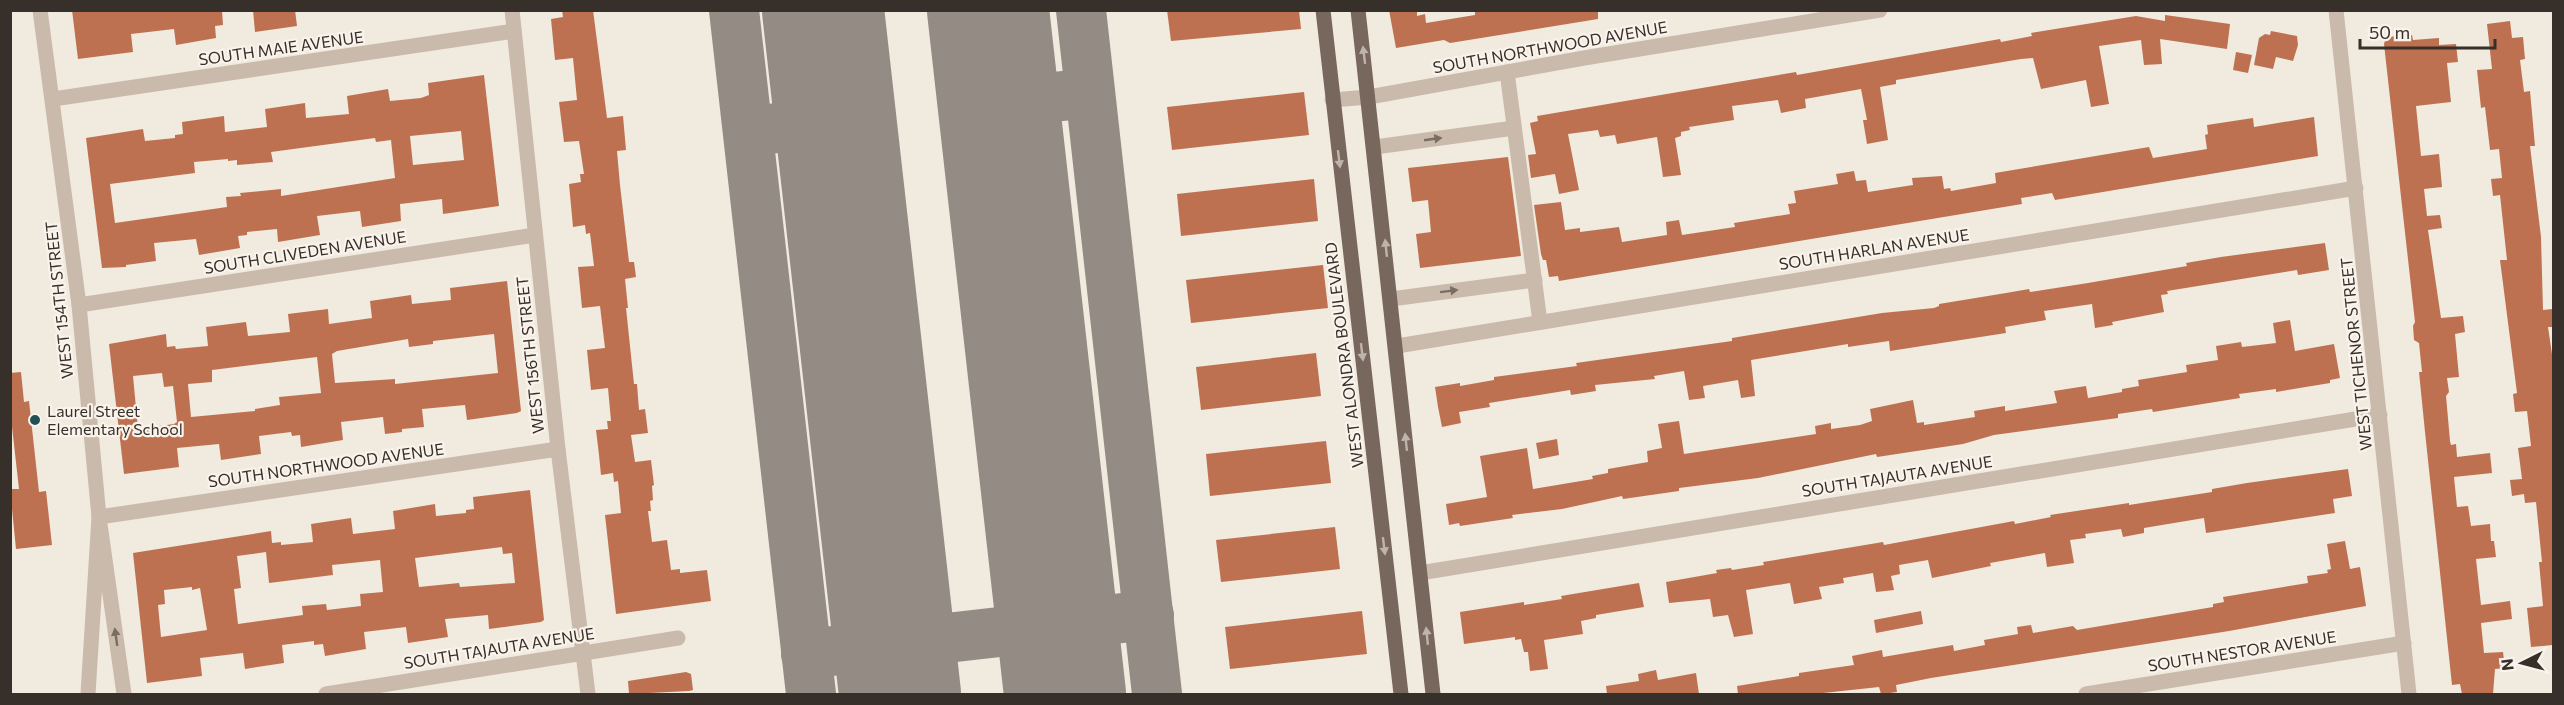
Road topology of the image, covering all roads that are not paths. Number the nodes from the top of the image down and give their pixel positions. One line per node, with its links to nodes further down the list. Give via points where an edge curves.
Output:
1 (40, 10): 10 (street, WEST 154TH STREET)
2 (512, 10): 7 (street, WEST 156TH STREET)
3 (1323, 10): 11 (main road, WEST ALONDRA BOULEVARD)
4 (1358, 10): 9 (main road, one-way to 4)
5 (1880, 10): 8 (street, SOUTH NORTHWOOD AVENUE)
6 (2336, 10): 14 (street, WEST TICHENOR STREET)
7 (514, 32): 10 (street, SOUTH MAIE AVENUE); 15 (street, WEST 156TH STREET)
8 (1507, 72): 9 (street, SOUTH NORTHWOOD AVENUE); 12 (street)
9 (1369, 97): 11 (street, SOUTH NORTHWOOD AVENUE); 13 (main road)
10 (53, 99): 18 (street, WEST 154TH STREET)
11 (1332, 100): 33 (main road, WEST ALONDRA BOULEVARD, one-way to 33)
12 (1514, 128): 13 (street, one-way to 12); 16 (street)
13 (1375, 147): 17 (main road, one-way to 13)
14 (2356, 188): 19 (street, SOUTH HARLAN AVENUE); 21 (street, WEST TICHENOR STREET)
15 (536, 235): 18 (street, SOUTH CLIVEDEN AVENUE); 22 (street, WEST 156TH STREET)
16 (1535, 280): 17 (street, one-way to 16); 19 (street)
17 (1391, 299): 20 (main road)
18 (80, 304): 23 (street, WEST 154TH STREET)
19 (1540, 322): 20 (street, SOUTH HARLAN AVENUE)
20 (1397, 346): 24 (main road, one-way to 20)
21 (2380, 415): 24 (street, SOUTH TAJAUTA AVENUE); 26 (street, WEST TICHENOR STREET)
22 (558, 449): 23 (street, SOUTH NORTHWOOD AVENUE); 27 (street, WEST 156TH STREET)
23 (99, 517): 29 (street, WEST 154TH STREET); 30 (street, one-way to 23)
24 (1420, 573): 34 (main road, one-way to 24)
25 (678, 638): 27 (street, SOUTH TAJAUTA AVENUE)
26 (2404, 643): 28 (street, SOUTH NESTOR AVENUE); 36 (street, WEST TICHENOR STREET)
27 (584, 652): 31 (street, SOUTH TAJAUTA AVENUE); 32 (street, WEST 156TH STREET)
28 (2163, 688): 35 (street, SOUTH NESTOR AVENUE)
29 (88, 694)
30 (124, 694)
31 (326, 694)
32 (588, 694)
33 (1401, 694)
34 (1433, 694)
35 (2086, 694)
36 (2409, 694)

